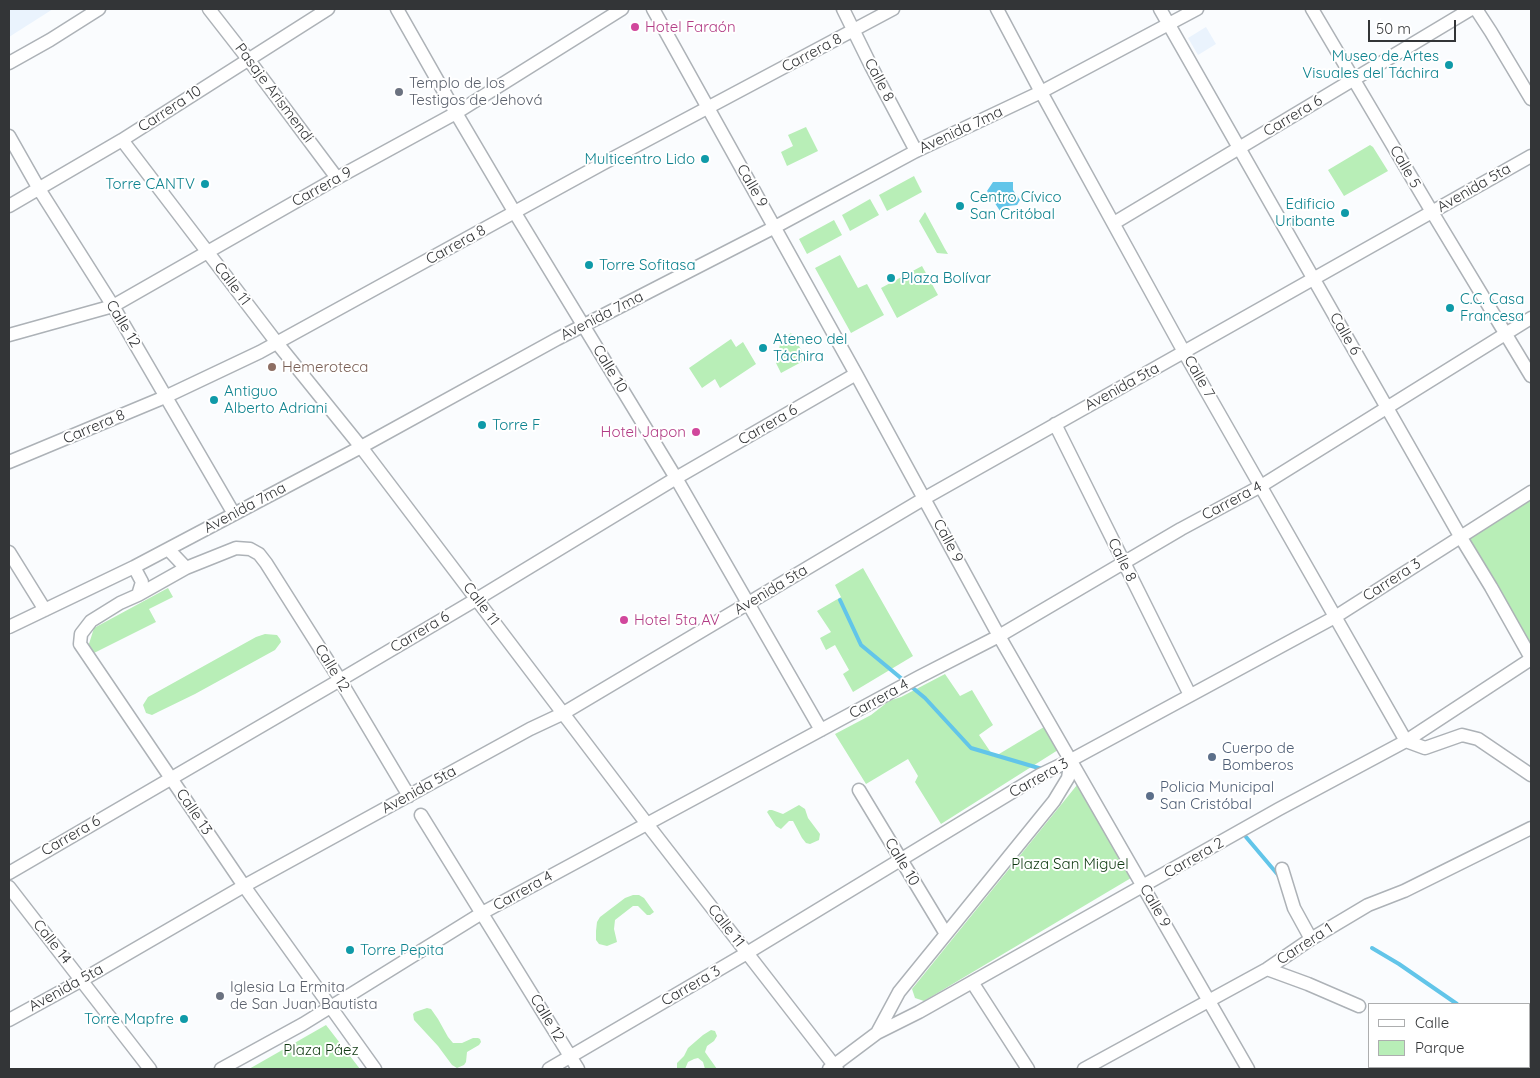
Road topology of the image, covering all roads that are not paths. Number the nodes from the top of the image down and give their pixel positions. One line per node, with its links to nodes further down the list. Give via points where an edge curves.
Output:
1 (99, 9): 18 (street)
2 (210, 9): 17 (street, Pasaje Arismendi)
3 (328, 9): 17 (street, Carrera 10)
4 (397, 9): 23 (street, Calle 10)
5 (622, 9): 23 (street, Carrera 9)
6 (653, 9): 22 (street, Calle 9)
7 (844, 9): 16 (street, Calle 8)
8 (893, 9): 16 (street, Carrera 8)
9 (998, 9): 20 (street, Calle 7)
10 (1160, 9): 15 (street, Calle 6)
11 (1197, 9): 15 (street, Avenida 7ma)
12 (1312, 9): 19 (street, Calle 5)
13 (1471, 9): 19 (street, Carrera 6)
14 (1476, 9): 21 (street)
15 (1168, 24): 20 (street, Avenida 7ma); 26 (street, Calle 6)
16 (854, 30): 22 (street, Carrera 8); 27 (street, Calle 8)
17 (248, 59): 25 (street, Carrera 10); 29 (street, Pasaje Arismendi)
18 (9, 63)
19 (1354, 79): 26 (street, Carrera 6); 32 (street, Calle 5)
20 (1041, 92): 27 (street, Avenida 7ma); 34 (street, Calle 7)
21 (1531, 99)
22 (708, 109): 33 (street, Carrera 8); 35 (street, Calle 9)
23 (456, 113): 29 (street, Carrera 9); 33 (street, Calle 10)
24 (9, 136): 30 (street, Calle 12)
25 (122, 140): 30 (street, Carrera 10); 36 (street, Calle 11)
26 (1238, 148): 34 (street, Carrera 6); 37 (street, Calle 6)
27 (916, 151): 35 (street, Avenida 7ma)
28 (1531, 156): 32 (street, Avenida 5ta)
29 (337, 178): 36 (street, Carrera 9)
30 (39, 189): 31 (street, Carrera 10); 38 (street, Calle 12)
31 (9, 206)
32 (1432, 212): 37 (street, Avenida 5ta); 41 (street, Calle 5)
33 (515, 213): 40 (street, Calle 10); 43 (street, Carrera 8)
34 (1114, 223): 44 (street, Calle 7)
35 (775, 227): 40 (street, Avenida 7ma); 45 (street, Calle 9)
36 (208, 252): 38 (street, Carrera 9); 43 (street, Calle 11)
37 (1314, 280): 44 (street, Avenida 5ta); 48 (street, Calle 6)
38 (112, 306): 42 (street, Carrera 9); 47 (street, Calle 12)
39 (1531, 318): 41 (street, Carrera 4)
40 (583, 326): 50 (street, Avenida 7ma); 52 (street, Calle 10)
41 (1505, 333): 46 (street, Calle 5); 48 (street, Carrera 4)
42 (9, 335)
43 (277, 343): 47 (street, Carrera 8); 50 (street, Calle 11)
44 (1184, 352): 49 (street, Avenida 5ta); 53 (street, Calle 7)
45 (856, 374): 52 (street, Carrera 6); 55 (street, Calle 9)
46 (1531, 376)
47 (165, 397): 51 (street, Carrera 8); 56 (street, Calle 12)
48 (1387, 408): 53 (street, Carrera 4); 57 (street, Calle 6)
49 (1055, 424): 55 (street, Avenida 5ta); 60 (street, Calle 8)
50 (361, 447): 56 (street, Avenida 7ma); 64 (street, Calle 11)
51 (9, 462)
52 (676, 478): 64 (street, Carrera 6); 65 (street, Calle 10)
53 (1261, 486): 60 (street, Carrera 4); 67 (street, Calle 7)
54 (1531, 492): 57 (street, Carrera 3)
55 (925, 498): 65 (street, Avenida 5ta); 69 (street, Calle 9)
56 (234, 514): 58 (street, Avenida 7ma)
57 (1460, 536): 67 (street, Carrera 3); 70 (street, Calle 6)
58 (168, 549): 61 (street, Avenida 7ma); 62 (street)
59 (9, 552): 66 (street)
60 (1124, 562): 69 (street, Carrera 4); 72 (street, Calle 8)
61 (134, 567): 63 (street, via 142,582); 66 (street, Avenida 7ma)
62 (186, 568): 63 (street, Calle 12); 71 (street, Calle 12, via 236,548 250,549 259,554)
63 (138, 594): 78 (street, Calle 13, via 92,621 82,634 80,644)
64 (477, 599): 71 (street, Carrera 6); 73 (street, Calle 11)
65 (748, 604): 73 (street, Avenida 5ta); 74 (street, Calle 10)
66 (45, 610): 68 (street, Avenida 7ma)
67 (1335, 617): 72 (street, Carrera 3); 75 (street, Calle 7)
68 (9, 627)
69 (999, 636): 74 (street, Carrera 4); 76 (street, Calle 9)
70 (1531, 659): 75 (street, Carrera 2)
71 (340, 680): 78 (street, Carrera 6); 80 (street, Calle 12)
72 (1190, 695): 76 (street, Carrera 3)
73 (562, 714): 80 (street, Avenida 5ta); 82 (street, Calle 11)
74 (821, 730): 82 (street, Carrera 4)
75 (1406, 741): 77 (street, via 1424,748 1462,735 1478,739); 89 (street, Carrera 2)
76 (1071, 760): 84 (street, Carrera 3, via 1040,775); 89 (street, Calle 9); 91 (street, via 1068,778 1054,801)
77 (1531, 775)
78 (171, 778): 86 (street, Carrera 6); 87 (street, Calle 13)
79 (859, 790): 84 (street, Calle 10)
80 (409, 796): 87 (street, Avenida 5ta)
81 (421, 815): 90 (street, Calle 12)
82 (646, 824): 90 (street, Carrera 4); 93 (street, Calle 11)
83 (1531, 828): 92 (street, Carrera 1, via 1404,891 1368,905)
84 (901, 860): 91 (street, Calle 10); 93 (street, Carrera 3)
85 (1282, 869): 92 (street, via 1294,908)
86 (9, 873)
87 (244, 886): 95 (street, Avenida 5ta); 100 (street, Calle 13)
88 (9, 887): 95 (street, Calle 14)
89 (1144, 887): 96 (street, Carrera 2); 98 (street, Calle 9)
90 (482, 914): 100 (street, Carrera 4); 104 (street, Calle 12)
91 (946, 934): 97 (street)
92 (1311, 939): 94 (street, Carrera 1)
93 (747, 953): 104 (street, Carrera 3); 105 (street, Calle 11)
94 (1267, 969): 98 (street, Carrera 1); 99 (street)
95 (82, 980): 102 (street, Avenida 5ta); 106 (street, Calle 14)
96 (972, 982): 101 (street, Carrera 2); 111 (street)
97 (899, 992): 101 (street, via 906,1009); 103 (street)
98 (1209, 1001): 112 (street, Carrera 1); 113 (street, Calle 9)
99 (1359, 1006)
100 (330, 1008): 107 (street, Carrera 4); 108 (street, Calle 13)
101 (919, 1012): 103 (street, Carrera 2)
102 (9, 1020)
103 (877, 1033): 105 (street, Carrera 2)
104 (570, 1057): 109 (street, Carrera 3); 110 (street, Calle 12)
105 (833, 1068)
106 (150, 1069)
107 (221, 1069)
108 (375, 1069)
109 (549, 1069)
110 (578, 1069)
111 (1028, 1069)
112 (1084, 1069)
113 (1248, 1069)

